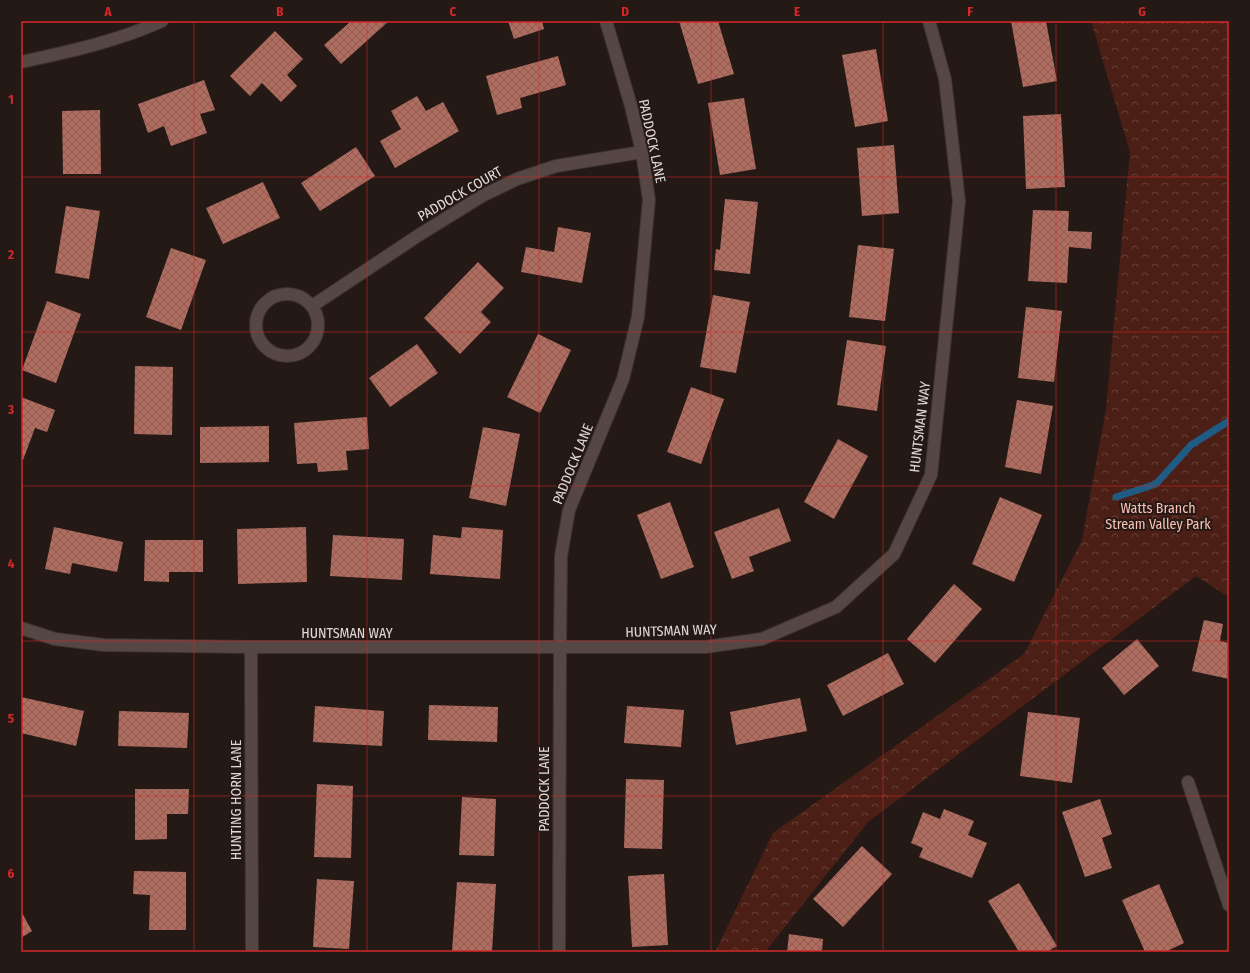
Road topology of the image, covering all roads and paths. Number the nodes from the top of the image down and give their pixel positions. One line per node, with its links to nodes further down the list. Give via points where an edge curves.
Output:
1 (162, 21): 4 (street, via 103,42)
2 (606, 21): 5 (street, PADDOCK LANE)
3 (929, 21): 9 (street, HUNTSMAN WAY, via 945,79 959,201 931,475 894,554 836,608 762,639 705,647)
4 (21, 62)
5 (642, 152): 6 (street, PADDOCK COURT, via 556,166 503,186 419,235); 9 (street, PADDOCK LANE, via 649,200 638,317 623,379 569,510 561,556)
6 (312, 306): 6 (street, via 302,297 288,293 274,296 263,305 257,318 256,332 262,345 273,354 287,357 301,354 312,345 318,333 318,318)
7 (21, 628): 8 (street, HUNTSMAN WAY, via 55,639 104,645)
8 (251, 648): 9 (street, HUNTSMAN WAY); 12 (street, HUNTING HORN LANE)
9 (560, 648): 13 (street, PADDOCK LANE)
10 (1188, 782): 11 (street)
11 (1229, 905)
12 (252, 952)
13 (559, 952)

